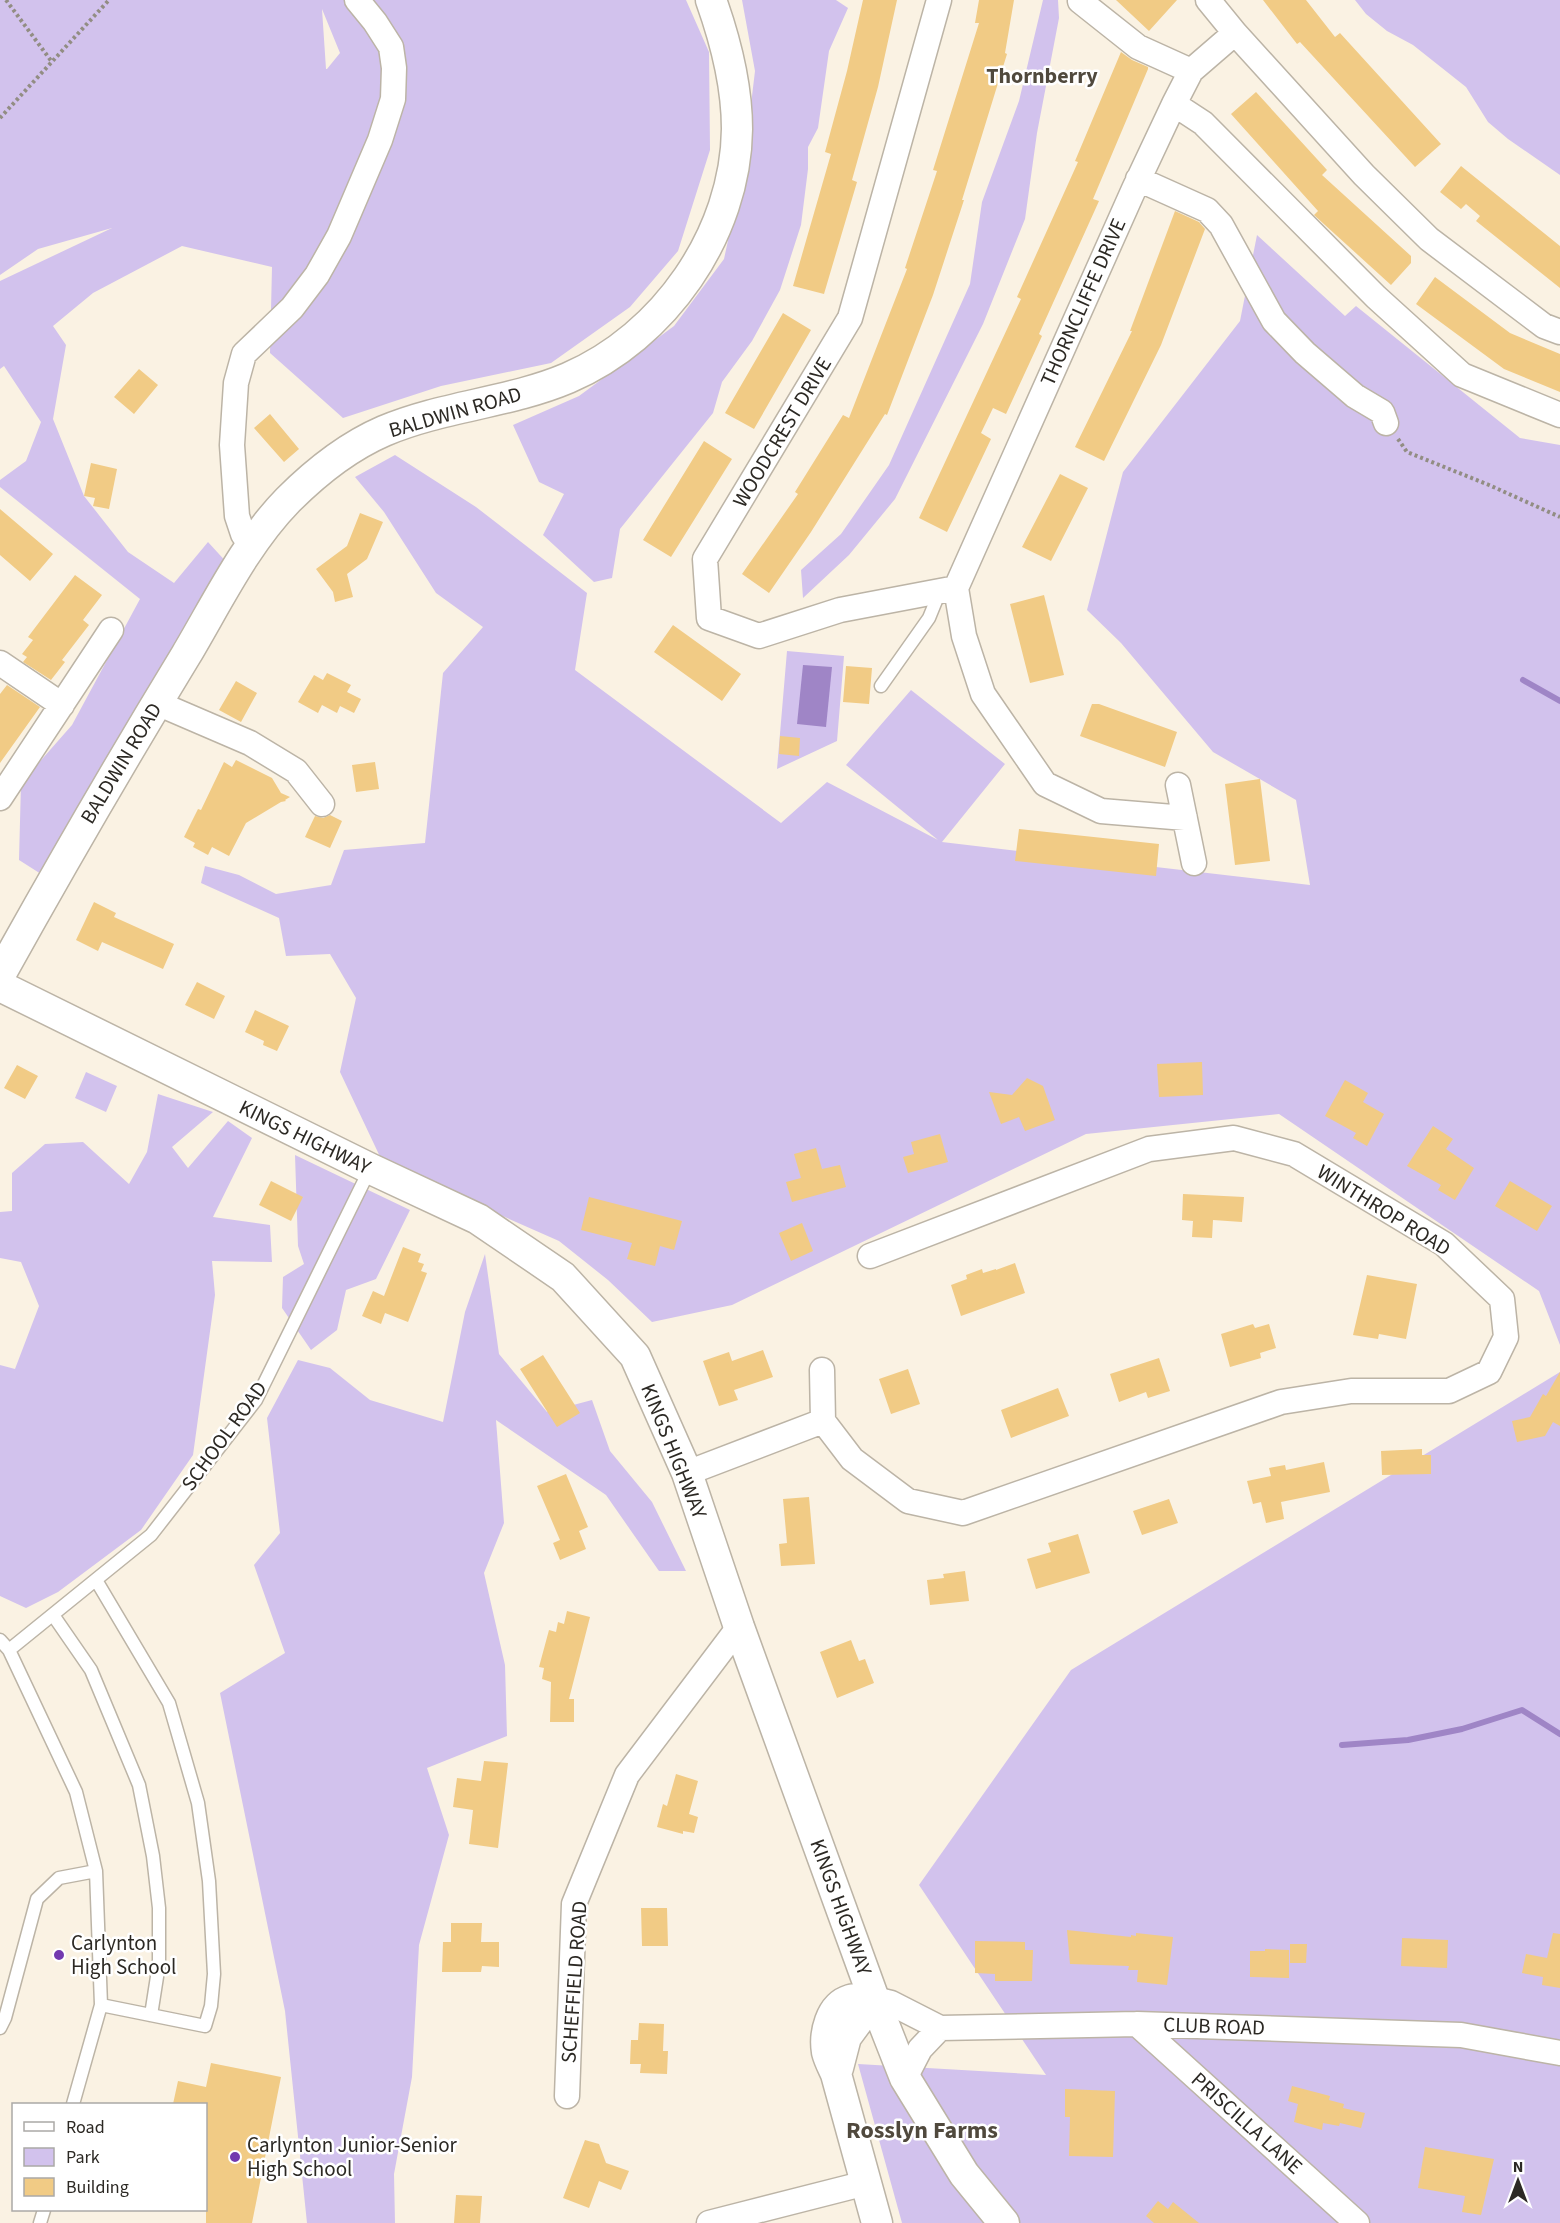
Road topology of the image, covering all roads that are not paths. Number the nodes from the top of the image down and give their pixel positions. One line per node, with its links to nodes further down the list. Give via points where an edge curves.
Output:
1 (357, 0): 13 (street, via 391,47 393,99 380,140 317,275 292,308 244,354 236,383 232,445 237,516)
2 (711, 0): 13 (street, BALDWIN ROAD, via 727,45 734,84 734,170 709,243 665,308 606,358 567,378 416,419 352,447 286,502)
3 (939, 0): 14 (street, WOODCREST DRIVE, via 850,318 705,559 709,618 759,636 840,610)
4 (1208, 0): 6 (street)
5 (1080, 1): 7 (street, via 1138,47)
6 (1235, 33): 7 (street, THORNCLIFFE DRIVE); 10 (street, via 1364,175 1429,239 1544,326)
7 (1191, 71): 8 (street, THORNCLIFFE DRIVE)
8 (1174, 104): 9 (street, THORNCLIFFE DRIVE); 11 (street, via 1203,123 1376,297 1462,375)
9 (1138, 179): 12 (street, via 1207,210 1221,225 1274,321 1355,396 1382,412); 14 (street, THORNCLIFFE DRIVE)
10 (1560, 332)
11 (1560, 415)
12 (1386, 423)
13 (251, 546): 18 (street, BALDWIN ROAD)
14 (948, 590): 17 (lane); 23 (street, via 983,694 1045,784 1101,811)
15 (111, 630): 19 (street)
16 (0, 663): 19 (street)
17 (881, 686)
18 (157, 703): 22 (street, via 250,742 296,771); 25 (street, BALDWIN ROAD)
19 (62, 705): 21 (street)
20 (1178, 785): 23 (street)
21 (0, 798)
22 (322, 804)
23 (1185, 818): 24 (street)
24 (1194, 863)
25 (0, 975)
26 (0, 986): 27 (street, KINGS HIGHWAY)
27 (371, 1169): 31 (street, KINGS HIGHWAY, via 478,1218 563,1277 635,1356); 32 (lane, SCHOOL ROAD, via 256,1400 151,1535)
28 (870, 1256): 30 (street, WINTHROP ROAD, via 1149,1149 1234,1138 1294,1154 1444,1244 1503,1299 1506,1337 1490,1372 1449,1391 1351,1392 1281,1402 963,1513 908,1501 852,1459)
29 (822, 1370): 30 (street)
30 (823, 1421): 31 (street)
31 (687, 1473): 34 (street, KINGS HIGHWAY)
32 (96, 1580): 33 (lane, SCHOOL ROAD); 40 (lane, via 169,1703 198,1803 209,1881 214,1974 205,2026)
33 (53, 1615): 36 (lane, SCHOOL ROAD); 40 (lane, via 91,1670 139,1785 159,1908 159,1964)
34 (739, 1628): 38 (street, KINGS HIGHWAY); 46 (street, SCHEFFIELD ROAD, via 627,1775 574,1904)
35 (0, 1641): 36 (lane)
36 (9, 1650): 37 (lane, via 76,1792)
37 (96, 1870): 39 (lane); 42 (lane, via 59,1878 37,1899)
38 (874, 1999): 43 (street, CLUB ROAD, via 891,2003); 45 (street, KINGS HIGHWAY); 48 (street, via 850,2000 838,2006 826,2042)
39 (100, 2005): 40 (lane); 47 (lane)
40 (151, 2015)
41 (1137, 2024): 43 (street, CLUB ROAD); 44 (street, CLUB ROAD, via 1461,2035); 52 (street, PRISCILLA LANE)
42 (0, 2028)
43 (940, 2028): 45 (street, via 920,2049)
44 (1560, 2053)
45 (905, 2078): 51 (street, KINGS HIGHWAY, via 964,2174)
46 (567, 2096)
47 (73, 2103)
48 (866, 2183): 49 (street); 50 (street)
49 (709, 2223)
50 (877, 2223)
51 (1004, 2223)
52 (1358, 2223)

